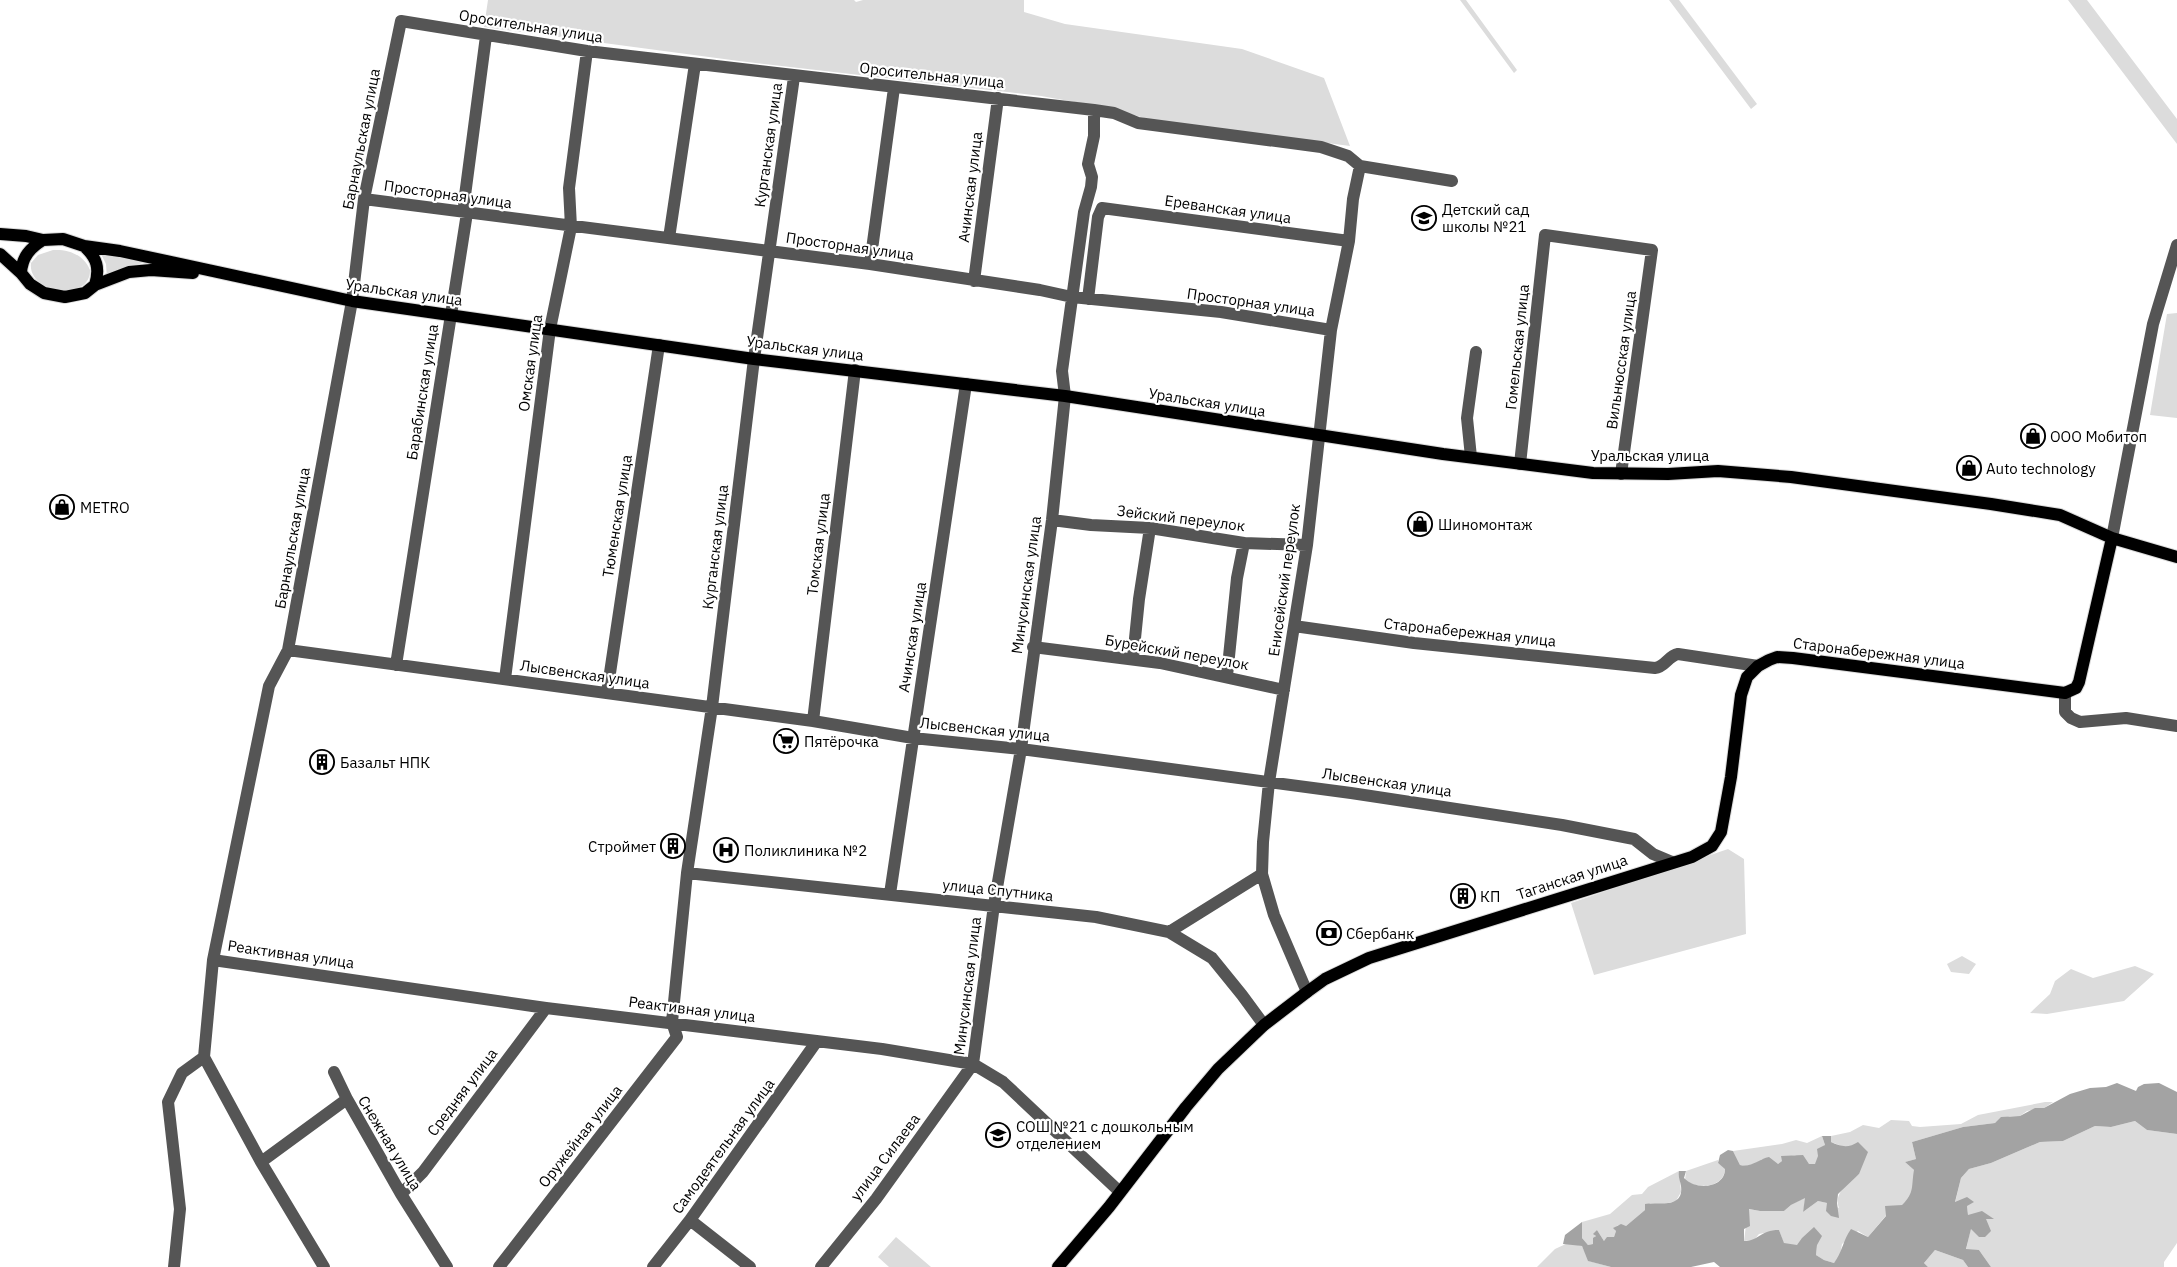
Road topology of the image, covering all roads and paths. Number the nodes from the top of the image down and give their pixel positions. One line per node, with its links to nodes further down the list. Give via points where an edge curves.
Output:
1 (401, 21): 2 (street, Оросительная улица); 11 (street, Барнаульская улица)
2 (486, 36): 3 (street, Оросительная улица); 12 (street, Барабинская улица, via 464,203)
3 (587, 51): 4 (street, Оросительная улица); 13 (street, Омская улица, via 569,188)
4 (695, 64): 5 (street, Оросительная улица); 16 (street)
5 (794, 77): 6 (street, Оросительная улица); 21 (street, Курганская улица)
6 (894, 88): 7 (street, Оросительная улица); 23 (street)
7 (998, 98): 8 (street, Оросительная улица); 26 (street, Ачинская улица)
8 (1094, 110): 9 (street, Оросительная улица, via 1114,113 1138,123 1321,147 1348,156); 28 (street, Минусинская улица, via 1094,136 1088,164 1091,187 1084,212)
9 (1360, 166): 10 (street, Оросительная улица); 18 (street, Енисейский переулок)
10 (1452, 181)
11 (364, 199): 12 (street, Просторная улица); 30 (street, Барнаульская улица)
12 (467, 213): 13 (street, Просторная улица); 31 (street, Барабинская улица)
13 (571, 227): 16 (street, Просторная улица); 32 (street, Омская улица)
14 (0, 234): 17 (main road, Уральская улица)
15 (1545, 234): 42 (street, Гомельская улица); 43 (street, Вильнюсская улица, via 1652,250)
16 (669, 238): 21 (street, Просторная улица)
17 (43, 240): 20 (main road, Уральская улица, via 63,239); 24 (main road, via 26,254)
18 (1348, 241): 29 (street, Ереванская улица, via 1102,208 1098,217); 33 (street, Енисейский переулок)
19 (2177, 245): 46 (street, via 2153,324)
20 (84, 246): 25 (main road, Уральская улица); 27 (main road, via 98,266)
21 (770, 251): 23 (street, Просторная улица); 36 (street, Курганская улица)
22 (0, 254): 24 (main road, Уральская улица)
23 (870, 264): 26 (street, Просторная улица)
24 (21, 273): 27 (main road, Уральская улица, via 30,284 53,296 74,297)
25 (228, 275): 27 (main road, Уральская улица, via 151,270 129,272); 30 (main road, Уральская улица)
26 (974, 281): 28 (street, Просторная улица)
27 (95, 285)
28 (1072, 297): 29 (street, Просторная улица); 39 (street, Минусинская улица, via 1062,371)
29 (1088, 299): 33 (street, Просторная улица, via 1221,312)
30 (352, 302): 31 (main road, Уральская улица); 52 (street, Барнаульская улица)
31 (450, 315): 32 (main road, Уральская улица); 54 (street, Барабинская улица)
32 (550, 329): 34 (main road, Уральская улица); 57 (street, Омская улица)
33 (1331, 330): 40 (street, Енисейский переулок)
34 (659, 345): 36 (main road, Уральская улица); 59 (street, Тюменская улица)
35 (1476, 352): 41 (street, via 1467,418)
36 (754, 359): 37 (main road, Уральская улица); 61 (street, Курганская улица)
37 (855, 370): 38 (main road, Уральская улица); 62 (street, Томская улица)
38 (966, 384): 39 (main road, Уральская улица); 64 (street, Ачинская улица)
39 (1065, 396): 40 (main road, Уральская улица); 44 (street, Минусинская улица)
40 (1318, 436): 41 (main road, Уральская улица); 48 (street, Енисейский переулок)
41 (1471, 457): 42 (main road, Уральская улица)
42 (1520, 464): 43 (main road, Уральская улица)
43 (1622, 474): 46 (main road, Уральская улица, via 1718,471 1902,491 2060,515)
44 (1052, 520): 45 (street, Зейский переулок); 51 (street, Минусинская улица)
45 (1150, 528): 47 (street, Зейский переулок); 53 (street)
46 (2112, 538): 49 (main road, Уральская улица); 60 (main road, via 2080,682)
47 (1244, 543): 48 (street, Зейский переулок); 56 (street, via 1237,578)
48 (1307, 545): 50 (street, Енисейский переулок)
49 (2177, 557)
50 (1294, 626): 55 (street, Старонабережная улица, via 1414,643 1655,668 1660,668 1678,654); 58 (street, Енисейский переулок)
51 (1034, 647): 53 (street, Бурейский переулок); 65 (street, Минусинская улица)
52 (288, 650): 54 (street, Лысвенская улица); 73 (street, Барнаульская улица, via 270,686)
53 (1133, 658): 56 (street, Бурейский переулок)
54 (396, 664): 57 (street, Лысвенская улица)
55 (1758, 666): 60 (main road, Старонабережная улица, via 1777,657 1793,658); 67 (main road, Таганская улица, via 1747,677 1741,695 1721,832 1712,846 1692,857)
56 (1227, 676): 58 (street, Бурейский переулок)
57 (505, 679): 59 (street, Лысвенская улица)
58 (1284, 690): 66 (street, Енисейский переулок)
59 (607, 693): 61 (street, Лысвенская улица)
60 (2065, 693): 63 (street, via 2065,712 2080,722 2126,718)
61 (712, 707): 62 (street, Лысвенская улица); 68 (street, Курганская улица)
62 (813, 721): 64 (street, Лысвенская улица)
63 (2177, 726)
64 (913, 738): 65 (street, Лысвенская улица); 70 (street, Ачинская улица)
65 (1021, 749): 66 (street, Лысвенская улица); 71 (street, Минусинская улица)
66 (1269, 782): 67 (street, Лысвенская улица, via 1618,834 1634,839 1653,854); 69 (street, Енисейский переулок)
67 (1672, 862): 74 (main road, Таганская улица, via 1369,958 1325,979)
68 (687, 873): 70 (street, улица Спутника); 76 (street, Курганская улица)
69 (1262, 874): 72 (street); 74 (street, Енисейский переулок, via 1274,914)
70 (890, 894): 71 (street, улица Спутника)
71 (994, 905): 72 (street, улица Спутника, via 1096,917); 80 (street, Минусинская улица)
72 (1168, 932): 77 (street, улица Спутника, via 1212,958)
73 (213, 960): 75 (street, Реактивная улица); 79 (street, Барнаульская улица)
74 (1307, 992): 77 (main road, Таганская улица)
75 (546, 1008): 76 (street, Реактивная улица); 85 (street, Средняя улица, via 423,1172)
76 (672, 1022): 78 (street, Реактивная улица); 90 (street, Оружейная улица, via 677,1037)
77 (1264, 1025): 84 (main road, Таганская улица, via 1218,1068)
78 (817, 1041): 80 (street, Реактивная улица); 86 (street, Самодеятельная улица)
79 (204, 1057): 83 (street); 87 (street, via 182,1073 168,1102 180,1209)
80 (974, 1064): 84 (street, Реактивная улица, via 1003,1082); 93 (street, улица Силаева, via 876,1199)
81 (334, 1072): 82 (street)
82 (347, 1099): 83 (street, Снежная улица); 85 (street, Снежная улица)
83 (261, 1162): 88 (street)
84 (1120, 1192): 94 (main road, Таганская улица)
85 (401, 1194): 89 (street, Снежная улица)
86 (690, 1220): 91 (street, Самодеятельная улица); 92 (street)
87 (174, 1267)
88 (324, 1267)
89 (447, 1267)
90 (499, 1267)
91 (653, 1267)
92 (750, 1267)
93 (821, 1267)
94 (1058, 1267)

